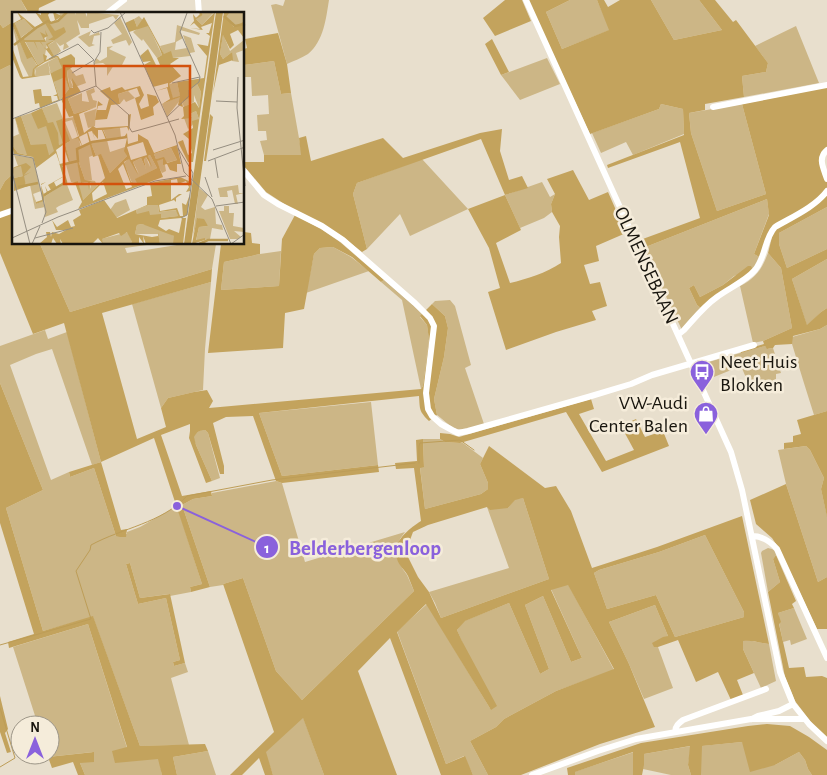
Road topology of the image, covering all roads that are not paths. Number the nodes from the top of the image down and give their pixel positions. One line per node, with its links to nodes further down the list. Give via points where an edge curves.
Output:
1 (124, 0): 3 (street)
2 (526, 0): 12 (street, OLMENSEBAAN)
3 (109, 12)
4 (827, 85): 5 (street)
5 (713, 107)
6 (827, 150): 8 (street, via 821,159)
7 (245, 172): 14 (street, via 264,195 343,240 430,318 434,326 426,393 428,409 441,424 458,433)
8 (827, 179)
9 (827, 191): 12 (street, via 775,228 754,272 715,298)
10 (12, 211): 11 (street)
11 (0, 215)
12 (679, 334): 14 (street, OLMENSEBAAN)
13 (754, 345): 14 (street)
14 (692, 364): 15 (street, OLMENSEBAAN, via 731,452)
15 (752, 536): 16 (street, via 765,539 777,549); 18 (street, OLMENSEBAAN, via 780,672)
16 (827, 658)
17 (766, 689): 21 (street, via 683,720)
18 (793, 704): 19 (street); 20 (street, OLMENSEBAAN)
19 (751, 719): 20 (street); 21 (street)
20 (804, 719): 22 (street, OLMENSEBAAN)
21 (675, 732): 23 (street, via 619,744)
22 (827, 741)
23 (532, 775)

